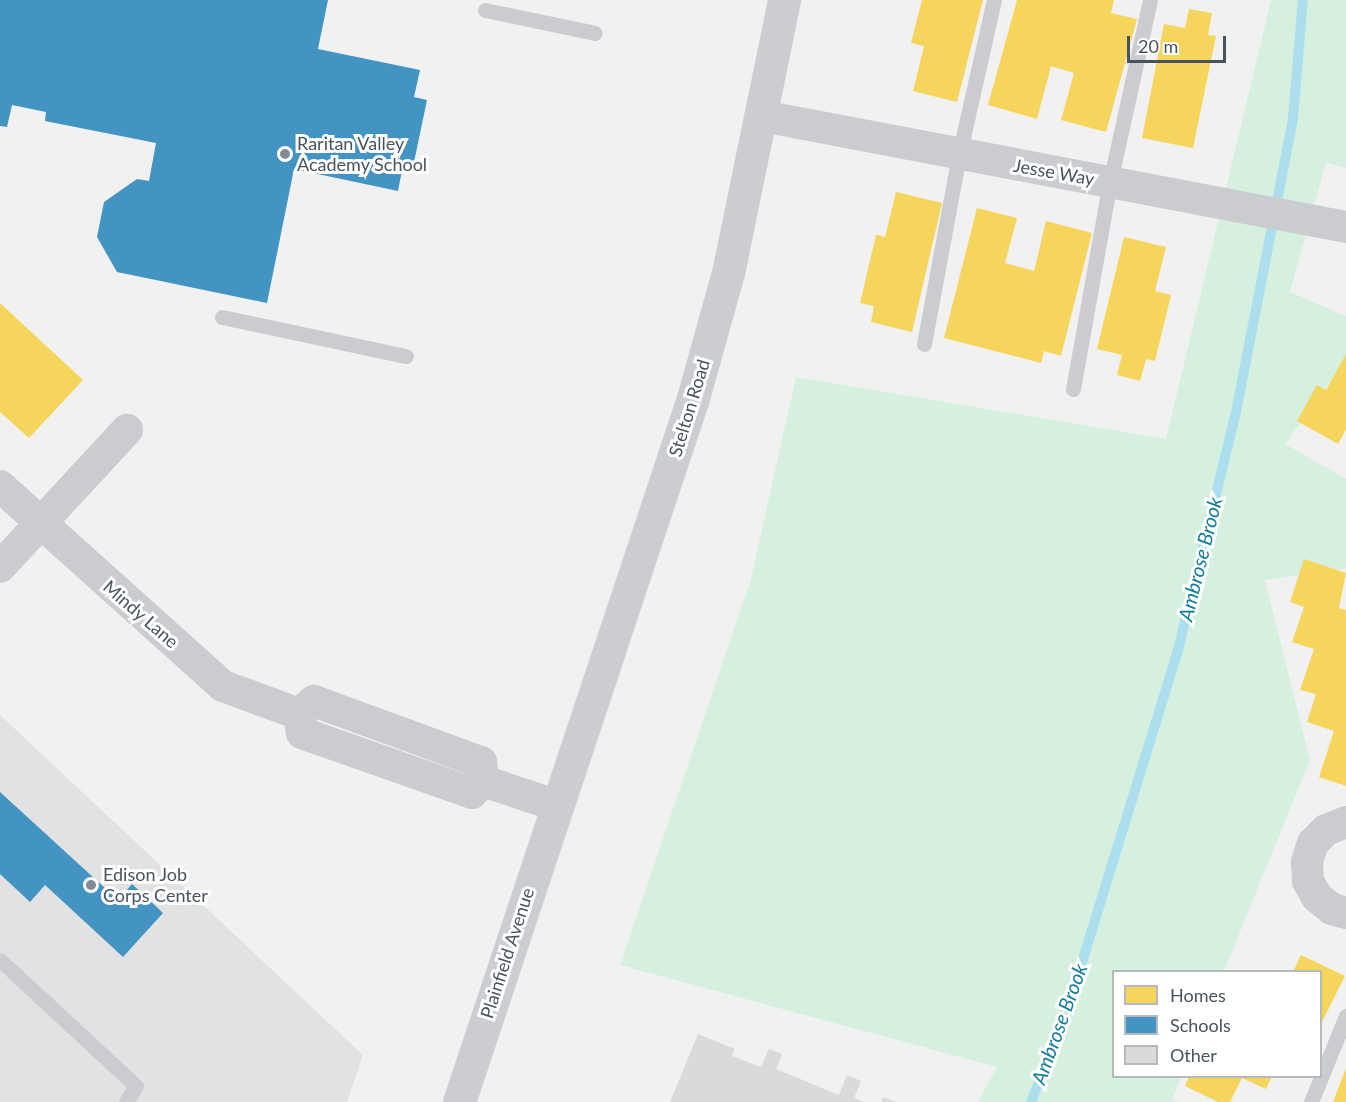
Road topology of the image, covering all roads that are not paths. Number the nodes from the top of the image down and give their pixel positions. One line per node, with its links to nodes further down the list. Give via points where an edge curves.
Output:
1 (784, 0): 6 (main road, Stelton Road)
2 (994, 0): 7 (lane)
3 (1150, 0): 8 (lane)
4 (485, 10): 5 (lane)
5 (595, 33)
6 (762, 116): 7 (street, Jesse Way); 18 (main road, Stelton Road, via 728,273 693,399)
7 (959, 155): 8 (street, Jesse Way); 11 (lane)
8 (1110, 182): 9 (street, Jesse Way); 13 (lane)
9 (1346, 227)
10 (222, 317): 12 (lane)
11 (924, 344)
12 (406, 356)
13 (1073, 389)
14 (127, 430): 16 (street)
15 (0, 486): 16 (street, Mindy Lane)
16 (39, 523): 17 (street); 18 (street, Mindy Lane, via 224,686 299,714 314,701 481,762 483,781)
17 (0, 567)
18 (555, 805): 26 (main road, Plainfield Avenue)
19 (1346, 822): 20 (street, via 1326,830 1313,843 1307,862 1308,880 1317,897 1332,909)
20 (1346, 912)
21 (0, 960): 25 (lane, via 136,1086)
22 (1346, 1016): 23 (lane)
23 (1322, 1075)
24 (1321, 1078): 27 (lane)
25 (126, 1102)
26 (459, 1102)
27 (1311, 1102)

